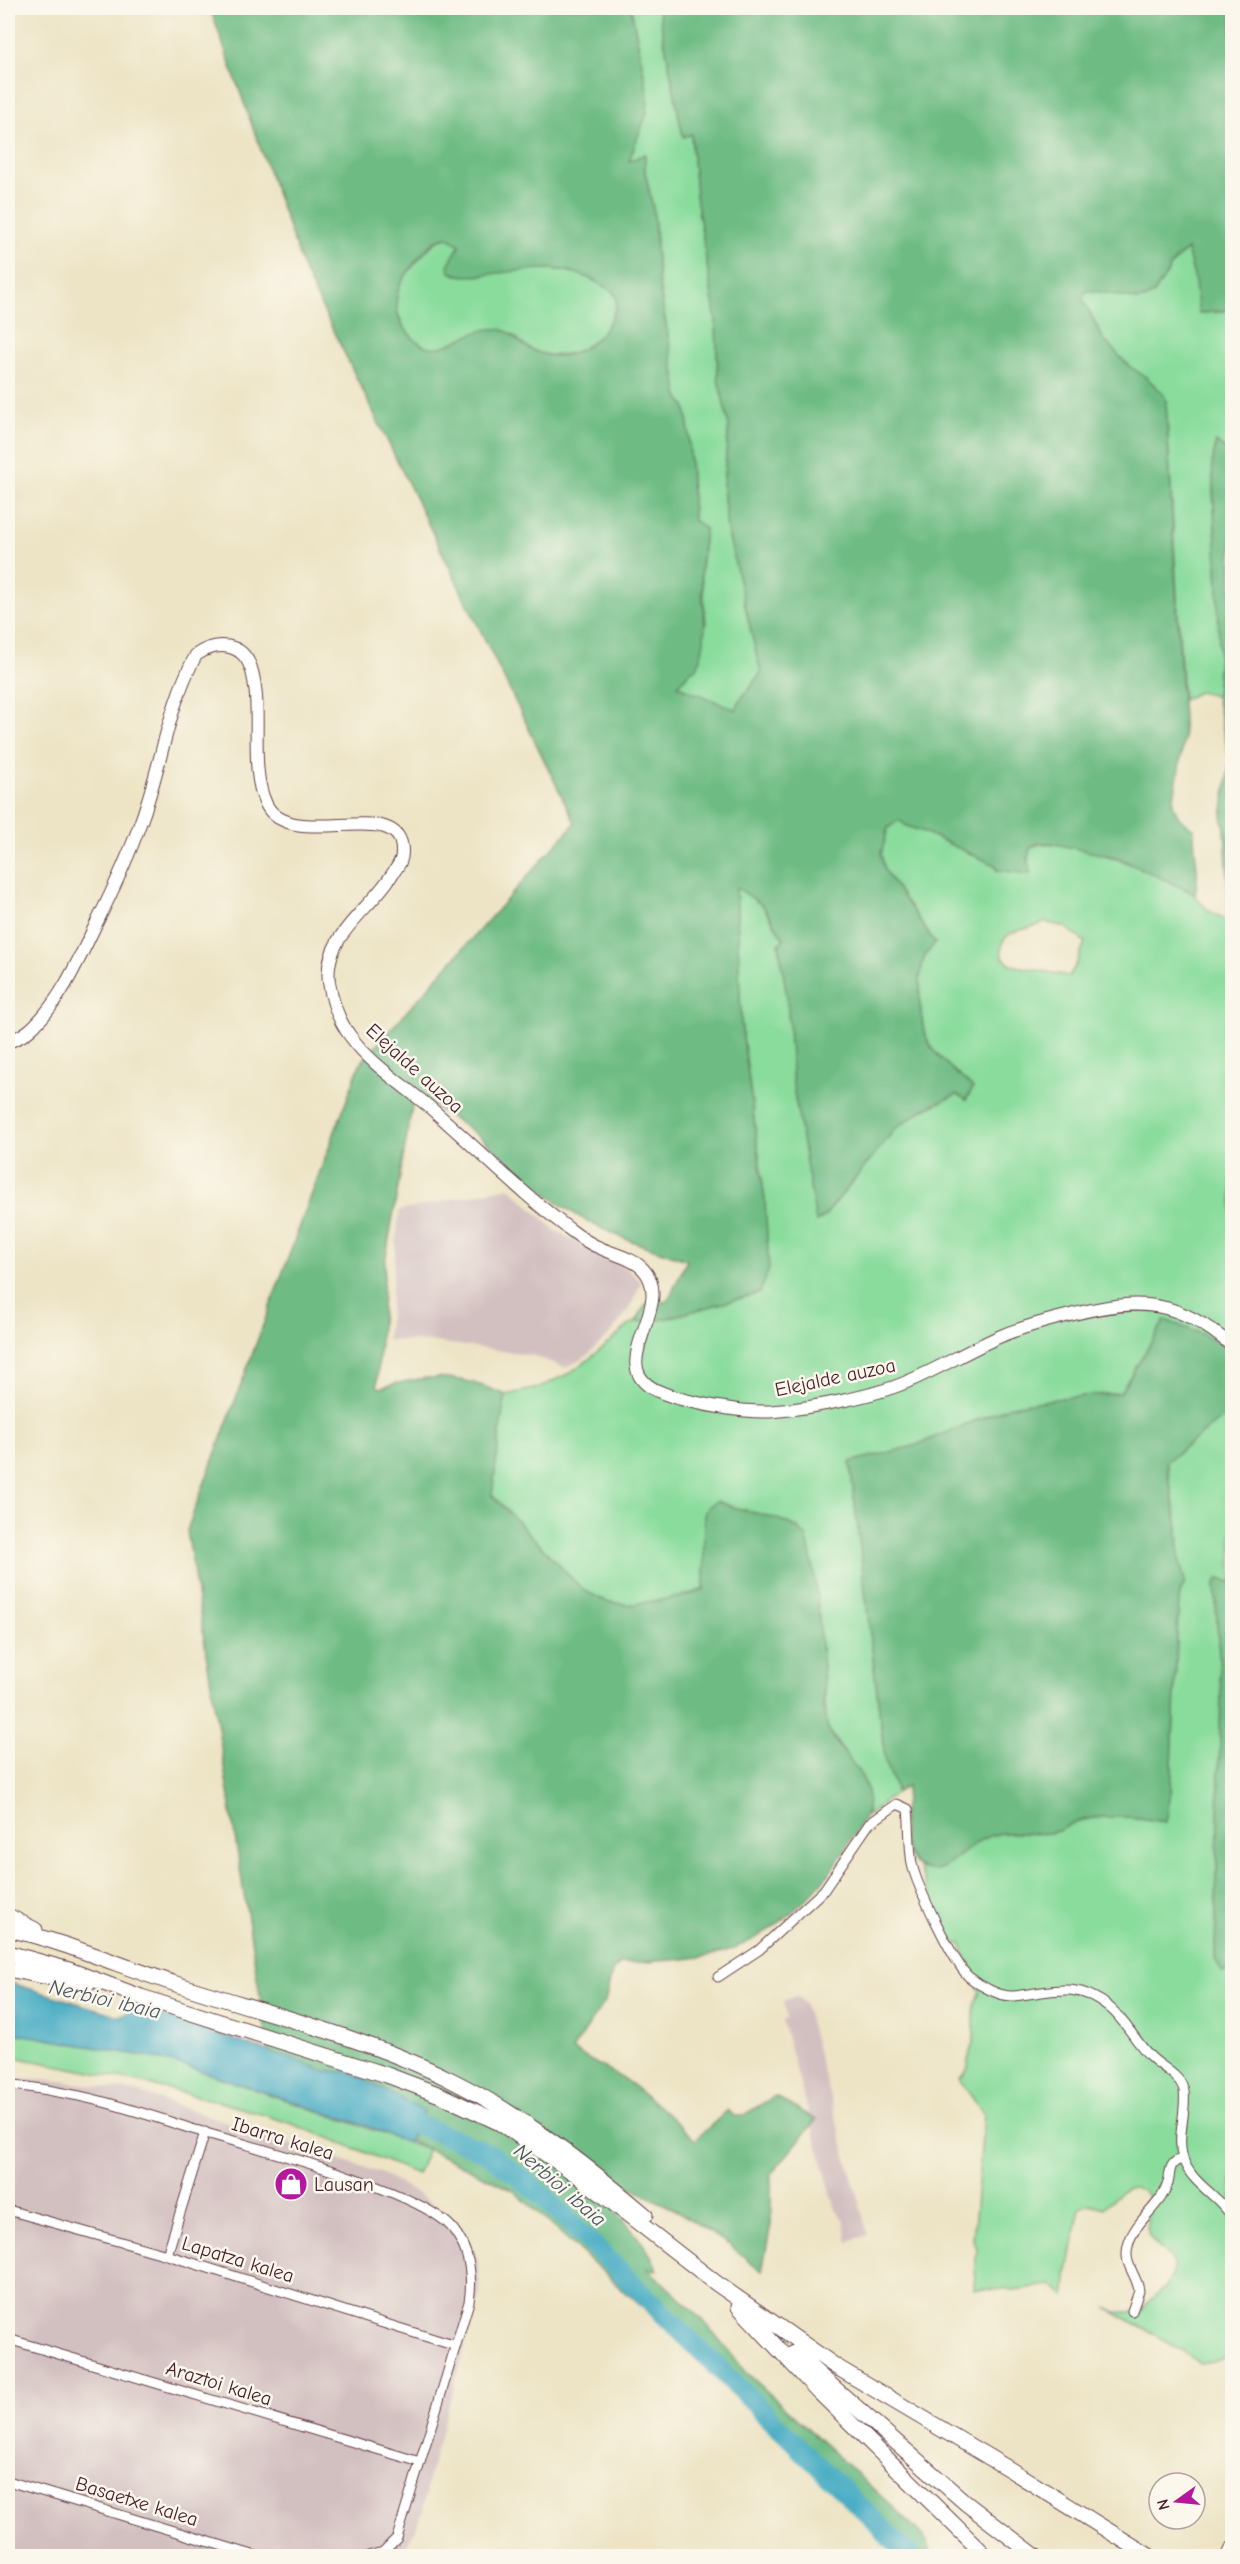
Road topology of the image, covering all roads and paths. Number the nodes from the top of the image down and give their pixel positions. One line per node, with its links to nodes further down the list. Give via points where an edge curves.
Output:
1 (8, 1042): 2 (street, Elejalde auzoa, via 35,1025 85,948 141,823 161,746 196,655 207,647 232,646 244,656 252,675 260,780 268,808 289,825 377,824 398,836 402,849 401,861 382,890 338,938 330,953 327,969 331,994 351,1037 562,1224 592,1245 641,1266 652,1285 654,1298 636,1351 636,1363 645,1383 654,1390 756,1412 818,1404 906,1383 1005,1334 1131,1302 1157,1305 1197,1320)
2 (1233, 1346)
3 (8, 1916): 5 (main road)
4 (8, 1929): 5 (main road)
5 (76, 1948): 16 (main road, via 148,1976 367,2046 449,2079 512,2113 588,2166)
6 (8, 1953): 9 (main road, via 69,1970)
7 (8, 1969): 9 (main road)
8 (718, 1977): 12 (street, via 759,1950 824,1890 869,1824 897,1804 908,1809 912,1863 919,1888 968,1976 994,1992 1012,1996 1065,1988 1089,1995 1110,2008 1150,2057 1185,2089)
9 (141, 1997): 16 (main road, via 387,2075 479,2113 580,2177)
10 (8, 2084): 11 (street, Ibarra kalea, via 81,2096)
11 (205, 2132): 15 (street); 19 (street, Ibarra kalea, via 383,2190 418,2205 452,2228 464,2246 472,2282)
12 (1183, 2159): 14 (street, via 1195,2180); 17 (street, via 1172,2164 1164,2194 1137,2228 1128,2247 1127,2263 1139,2291)
13 (8, 2210): 15 (street, Lapatza kalea)
14 (1233, 2217)
15 (167, 2255): 19 (street, Lapatza kalea)
16 (716, 2283): 25 (main road, via 818,2391); 26 (main road, via 968,2504); 27 (main road, via 835,2366)
17 (1132, 2311)
18 (8, 2339): 20 (street, Araztoi kalea)
19 (456, 2346): 20 (street, Ibarra kalea)
20 (420, 2462): 24 (street, via 397,2538 383,2552)
21 (8, 2481): 23 (street, Basaetxe kalea)
22 (1233, 2548): 28 (street)
23 (256, 2556)
24 (368, 2556)
25 (986, 2556)
26 (1035, 2556)
27 (1149, 2556)
28 (1228, 2556)

